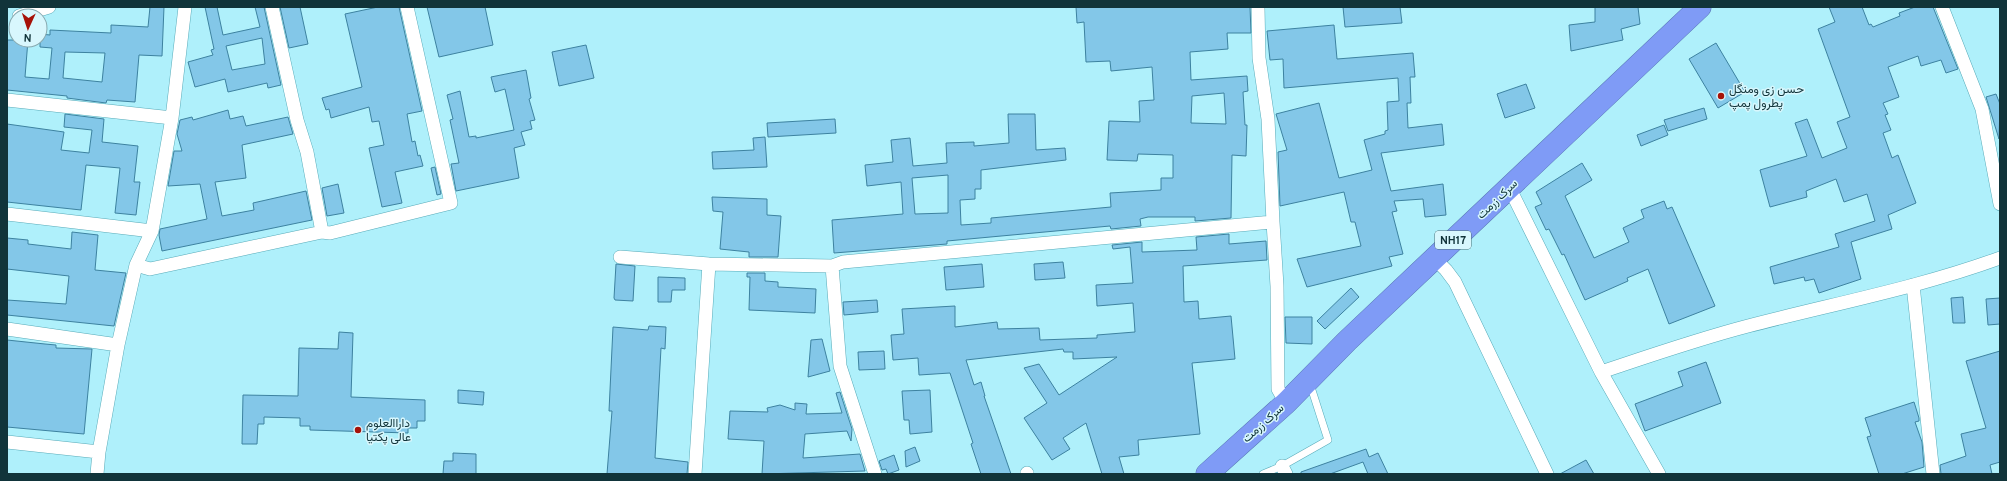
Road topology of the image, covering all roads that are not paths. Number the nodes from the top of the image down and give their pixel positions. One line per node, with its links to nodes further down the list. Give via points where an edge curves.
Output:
1 (185, 7): 8 (street)
2 (272, 7): 14 (street, via 307,152)
3 (407, 7): 14 (street, via 451,203 330,233)
4 (1258, 7): 12 (street, via 1259,58 1268,119)
5 (1700, 7): 9 (highway, سرک زرمت / NH17)
6 (1942, 7): 10 (street, via 1982,109)
7 (7, 100): 8 (street)
8 (172, 118): 13 (street)
9 (1509, 187): 16 (highway, سرک زرمت / NH17); 24 (street)
10 (2000, 204)
11 (7, 214): 13 (street)
12 (1273, 222): 20 (street, via 851,261); 26 (street, via 1277,286 1278,389)
13 (152, 231): 19 (street)
14 (322, 232): 19 (street, via 150,269)
15 (620, 257): 18 (street)
16 (1434, 258): 25 (highway, سرک زرمت / NH17); 35 (street, via 1455,282)
17 (2000, 258): 21 (street)
18 (709, 264): 20 (street); 32 (street)
19 (136, 265): 23 (street)
20 (832, 266): 33 (street, via 840,366)
21 (1912, 285): 24 (street, via 1748,326); 37 (street)
22 (7, 329): 23 (street)
23 (118, 345): 28 (street)
24 (1600, 372): 36 (street)
25 (1309, 380): 26 (highway, سرک زرمت / NH17); 29 (lane, via 1328,440)
26 (1286, 403): 30 (highway, سرک زرمت / NH17)
27 (7, 442): 28 (street)
28 (99, 452): 31 (street)
29 (1284, 470): 34 (lane)
30 (1214, 471)
31 (98, 474)
32 (695, 474)
33 (875, 474)
34 (1263, 474)
35 (1547, 474)
36 (1659, 474)
37 (1933, 474)

